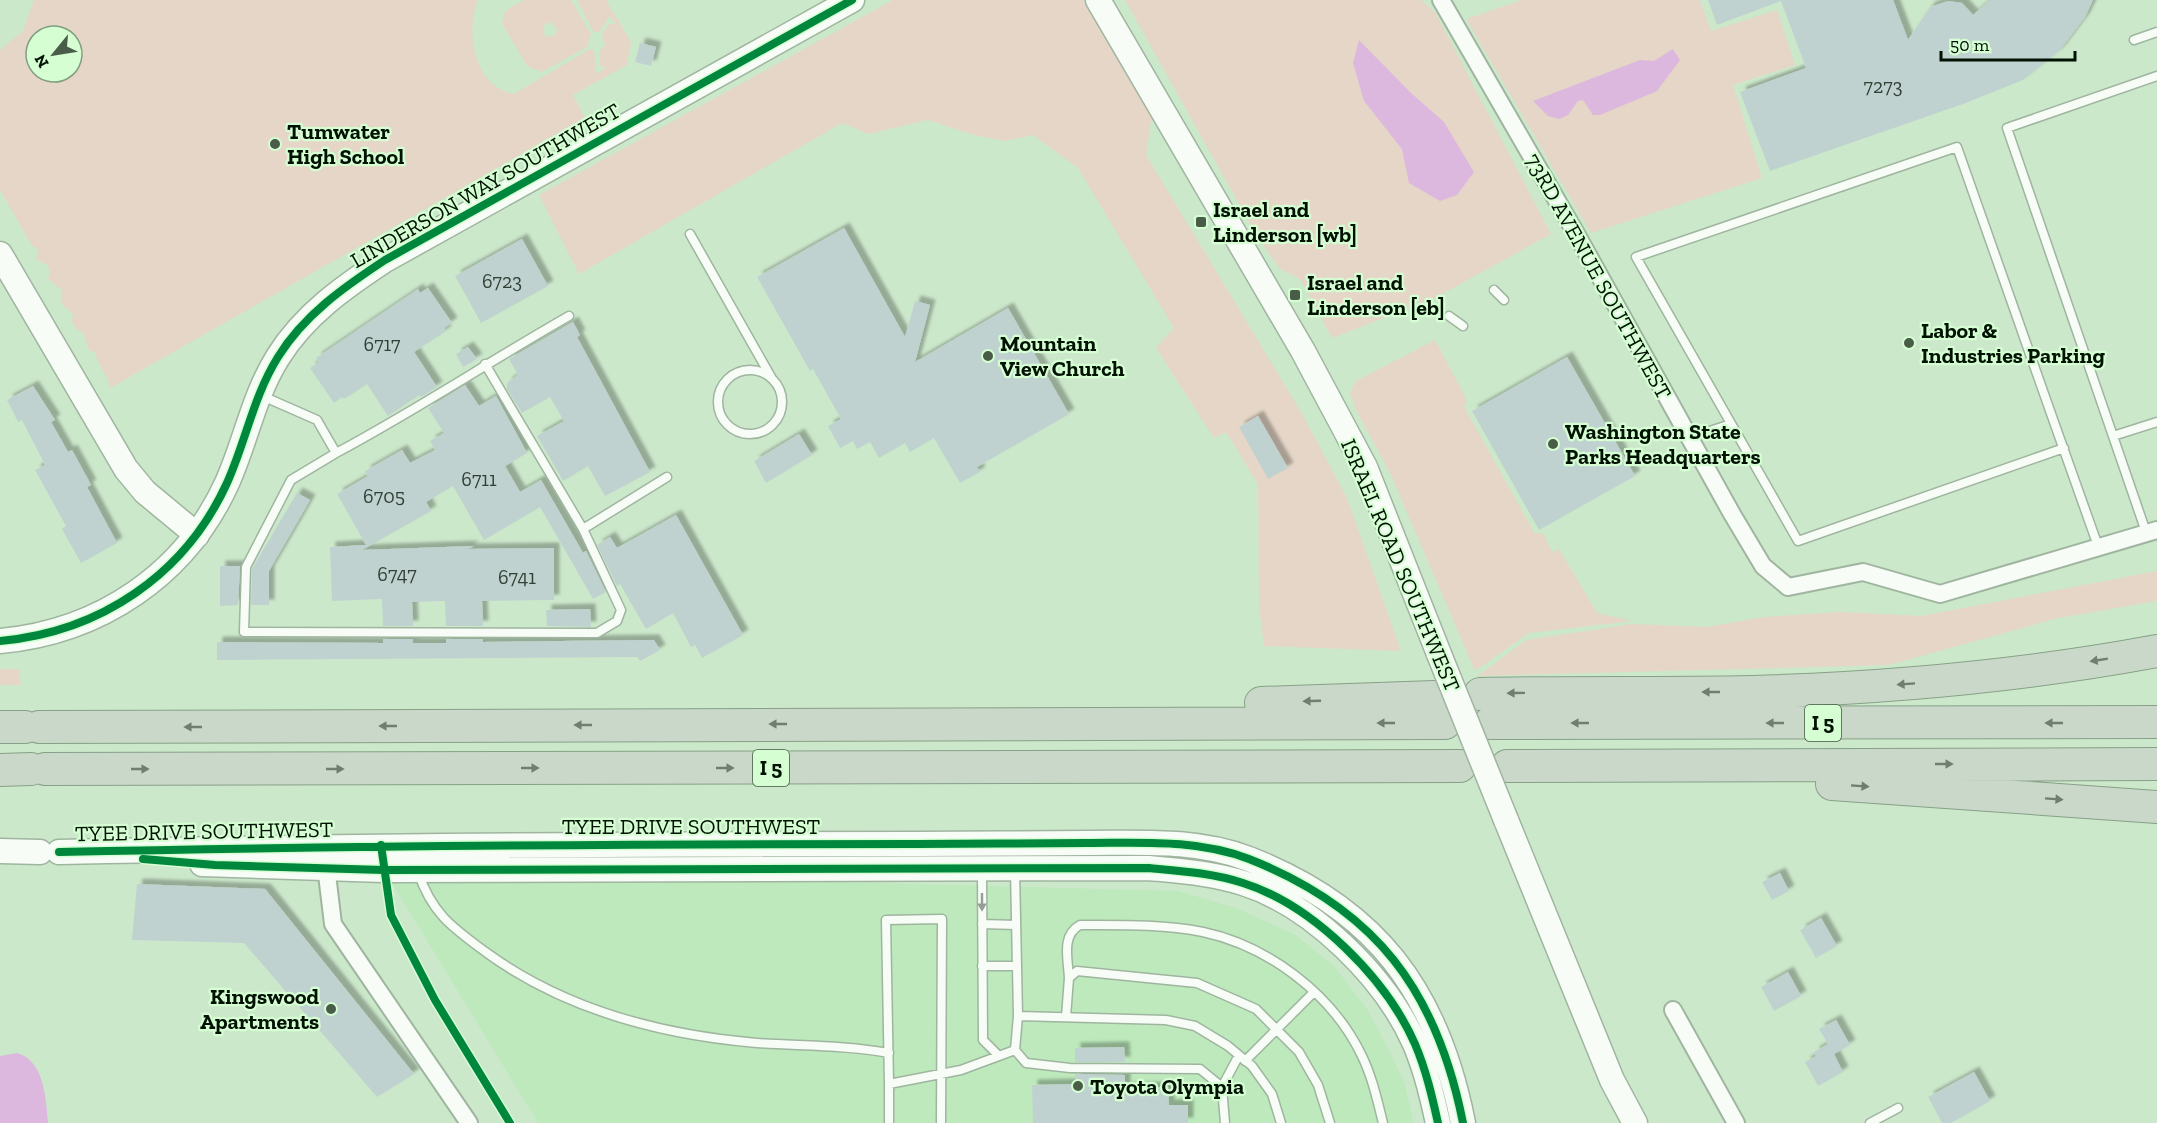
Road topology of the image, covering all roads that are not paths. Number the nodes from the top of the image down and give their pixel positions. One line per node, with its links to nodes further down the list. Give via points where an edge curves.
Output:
1 (852, 0): 16 (street, LINDERSON WAY SOUTHWEST, via 349,283 298,330)
2 (1098, 0): 74 (street, ISRAEL ROAD SOUTHWEST, bridge, via 1303,351 1365,467 1612,1080)
3 (1441, 0): 20 (street, 73RD AVENUE SOUTHWEST)
4 (2157, 32): 5 (lane)
5 (2134, 40)
6 (2157, 76): 19 (lane, via 2007,128)
7 (690, 234): 15 (lane)
8 (0, 254): 26 (street, via 126,469 145,492)
9 (1494, 290): 10 (lane)
10 (1504, 300)
11 (569, 316): 14 (lane)
12 (1449, 316): 13 (lane)
13 (1463, 326)
14 (485, 364): 22 (lane, via 398,420); 24 (lane)
15 (771, 378): 15 (lane, via 782,401 773,423 762,431 747,434 729,427 718,410 718,393 726,379 749,369)
16 (259, 394): 22 (lane, via 317,420); 26 (street, LINDERSON WAY SOUTHWEST, via 228,481)
17 (2157, 422): 19 (lane)
18 (1731, 423): 20 (lane); 21 (lane, via 1798,541); 21 (lane, via 1636,257 1957,147)
19 (2113, 436): 25 (lane)
20 (1689, 438): 27 (street, 73RD AVENUE SOUTHWEST, via 1763,566 1788,587 1863,572 1940,594)
21 (2064, 448): 27 (lane)
22 (336, 453): 24 (lane, via 291,480 246,567 244,632 597,633 616,621 621,610)
23 (667, 477): 24 (lane)
24 (583, 529)
25 (2152, 531): 27 (street, 73RD AVENUE SOUTHWEST)
26 (197, 535): 28 (street, LINDERSON WAY SOUTHWEST, via 154,580 100,616 52,634)
27 (2098, 546)
28 (0, 641)
29 (2157, 651): 30 (highway, one-way to 30, via 2017,673 1907,684 1751,692)
30 (1480, 694)
31 (1439, 710): 34 (highway, I 5, one-way to 34, via 1005,708 837,724)
32 (2157, 722): 33 (highway, I 5, one-way to 33)
33 (1490, 723)
34 (21, 727)
35 (2157, 764): 36 (highway, I 5, one-way to 35)
36 (1550, 765): 38 (highway, I 5); 40 (highway, one-way to 40)
37 (1460, 766): 39 (highway, I 5, one-way to 37)
38 (1507, 766)
39 (0, 770)
40 (2157, 807)
41 (0, 851): 42 (street)
42 (40, 852)
43 (982, 856): 44 (street, TYEE DRIVE SOUTHWEST); 46 (street, TYEE DRIVE SOUTHWEST); 47 (lane, one-way to 47)
44 (1015, 856): 48 (lane); 72 (street, TYEE DRIVE SOUTHWEST, via 1204,873 1245,884 1311,919 1375,979 1414,1043 1428,1079); 73 (street, TYEE DRIVE SOUTHWEST, via 1176,843 1246,858 1289,877 1354,920 1382,945 1413,984 1449,1062)
45 (325, 857): 45 (street, TYEE DRIVE SOUTHWEST, via 59,852 215,865); 46 (street, TYEE DRIVE SOUTHWEST); 65 (street, via 333,924)
46 (416, 857): 58 (lane, via 426,897 457,931 525,977 601,1012 632,1023 720,1039)
47 (982, 924): 48 (lane); 49 (lane)
48 (1016, 925): 50 (lane)
49 (982, 966): 50 (lane); 59 (lane, via 983,1040)
50 (1017, 966): 54 (lane)
51 (1069, 978): 52 (lane, via 1067,938 1072,929 1080,925 1169,927 1204,932 1245,945 1282,966); 55 (lane); 56 (lane, via 1077,971 1197,983 1256,1009)
52 (1314, 992): 56 (lane); 71 (lane, via 1360,1052 1374,1084)
53 (1672, 1010): 75 (street)
54 (1018, 1016): 55 (lane); 57 (lane)
55 (1066, 1017): 60 (lane, via 1166,1020 1195,1026)
56 (1277, 1028): 60 (lane); 70 (lane, via 1299,1052 1318,1085)
57 (1015, 1050): 59 (lane); 63 (lane, via 1026,1063 1070,1068 1200,1070)
58 (889, 1053): 61 (lane, via 886,920 942,919); 62 (lane)
59 (998, 1055): 61 (lane)
60 (1242, 1058): 63 (lane); 69 (lane, via 1272,1094)
61 (941, 1074): 62 (lane); 67 (lane)
62 (889, 1084): 66 (lane)
63 (1222, 1087): 68 (lane)
64 (1898, 1108): 76 (lane)
65 (470, 1123)
66 (889, 1123)
67 (941, 1123)
68 (1225, 1123)
69 (1281, 1123)
70 (1330, 1123)
71 (1383, 1123)
72 (1438, 1123)
73 (1463, 1123)
74 (1635, 1123)
75 (1736, 1123)
76 (1870, 1123)

